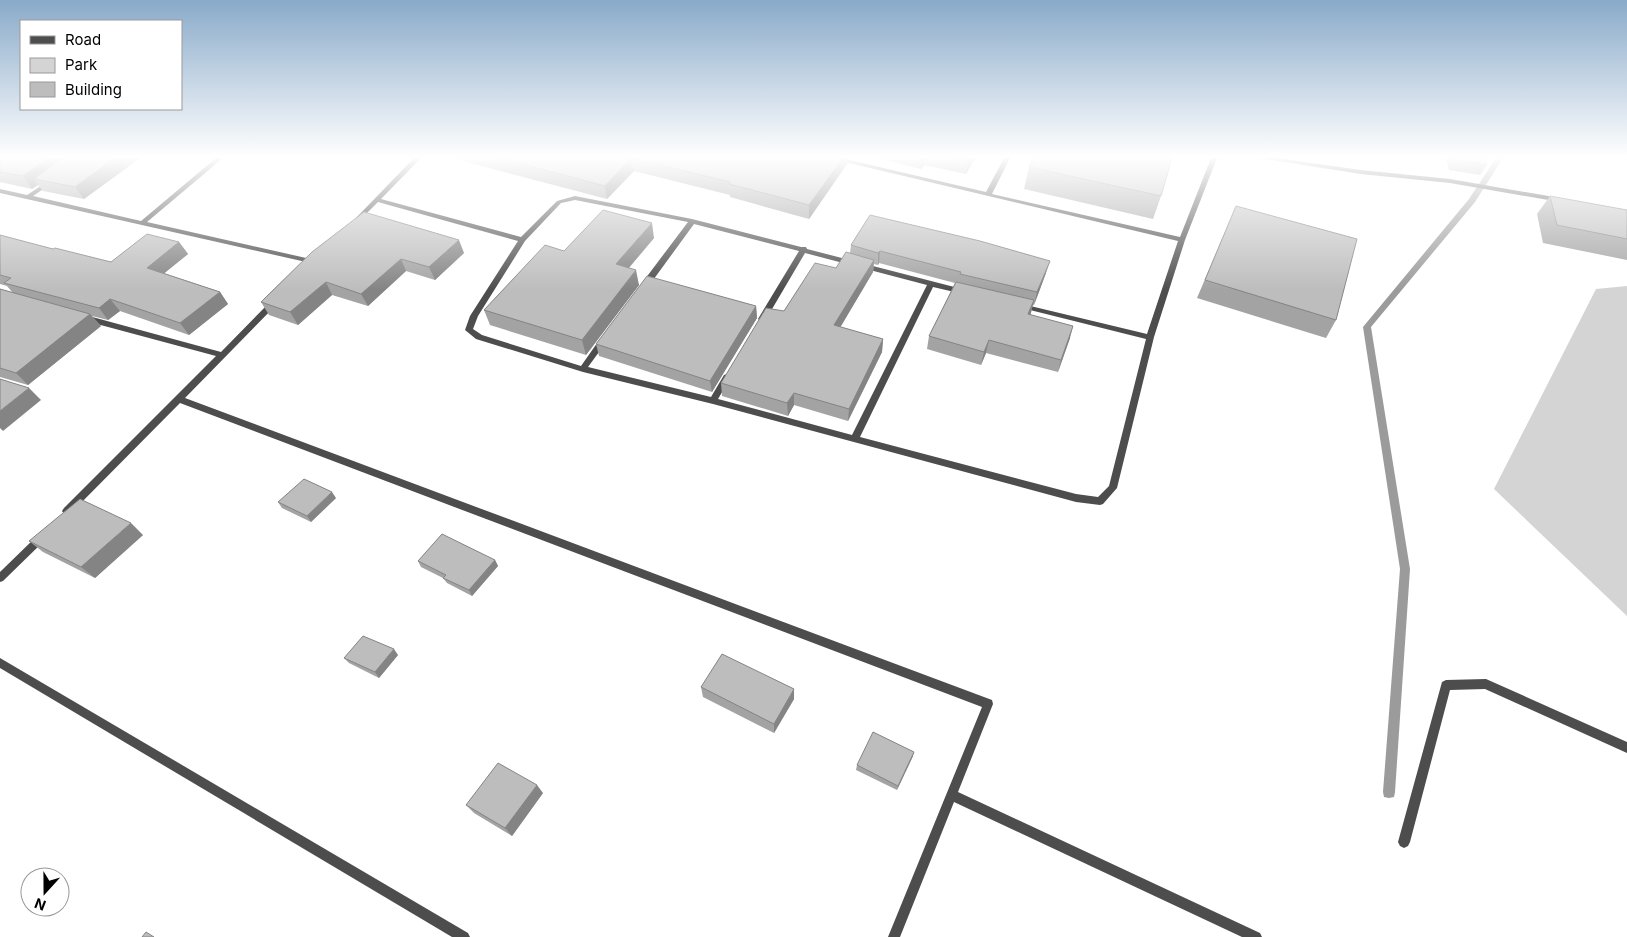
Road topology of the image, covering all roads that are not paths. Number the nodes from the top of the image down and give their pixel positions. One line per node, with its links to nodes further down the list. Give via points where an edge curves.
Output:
1 (46, 202): 10 (street)
2 (167, 202): 10 (street)
3 (375, 202): 11 (street)
4 (383, 202): 12 (street)
5 (560, 202): 12 (street)
6 (594, 202): 9 (street)
7 (1017, 202): 13 (street)
8 (1197, 202): 13 (street)
9 (692, 221): 14 (street); 19 (street)
10 (142, 222): 16 (street)
11 (349, 228)
12 (522, 240): 29 (street, via 474,316 469,330 479,337)
13 (1182, 240): 26 (street)
14 (804, 249): 18 (street); 24 (street)
15 (322, 255): 16 (street)
16 (315, 262): 17 (street)
17 (308, 269)
18 (931, 284): 20 (street); 32 (street)
19 (640, 291)
20 (969, 294)
21 (282, 295): 27 (street)
22 (1017, 305): 26 (street)
23 (74, 315): 27 (street)
24 (758, 325)
25 (606, 337): 29 (street)
26 (1150, 337): 32 (street, via 1113,488 1100,502)
27 (222, 355): 30 (street)
28 (733, 367): 31 (street)
29 (583, 368): 31 (street)
30 (179, 399): 33 (street); 38 (street, via 988,704)
31 (713, 401): 32 (street)
32 (855, 438)
33 (62, 516)
34 (48, 530): 35 (street)
35 (0, 578)
36 (0, 663): 40 (street)
37 (1627, 748): 39 (street, via 1486,684 1446,685)
38 (951, 795): 41 (street); 42 (street)
39 (1404, 842)
40 (464, 937)
41 (894, 937)
42 (1256, 937)

